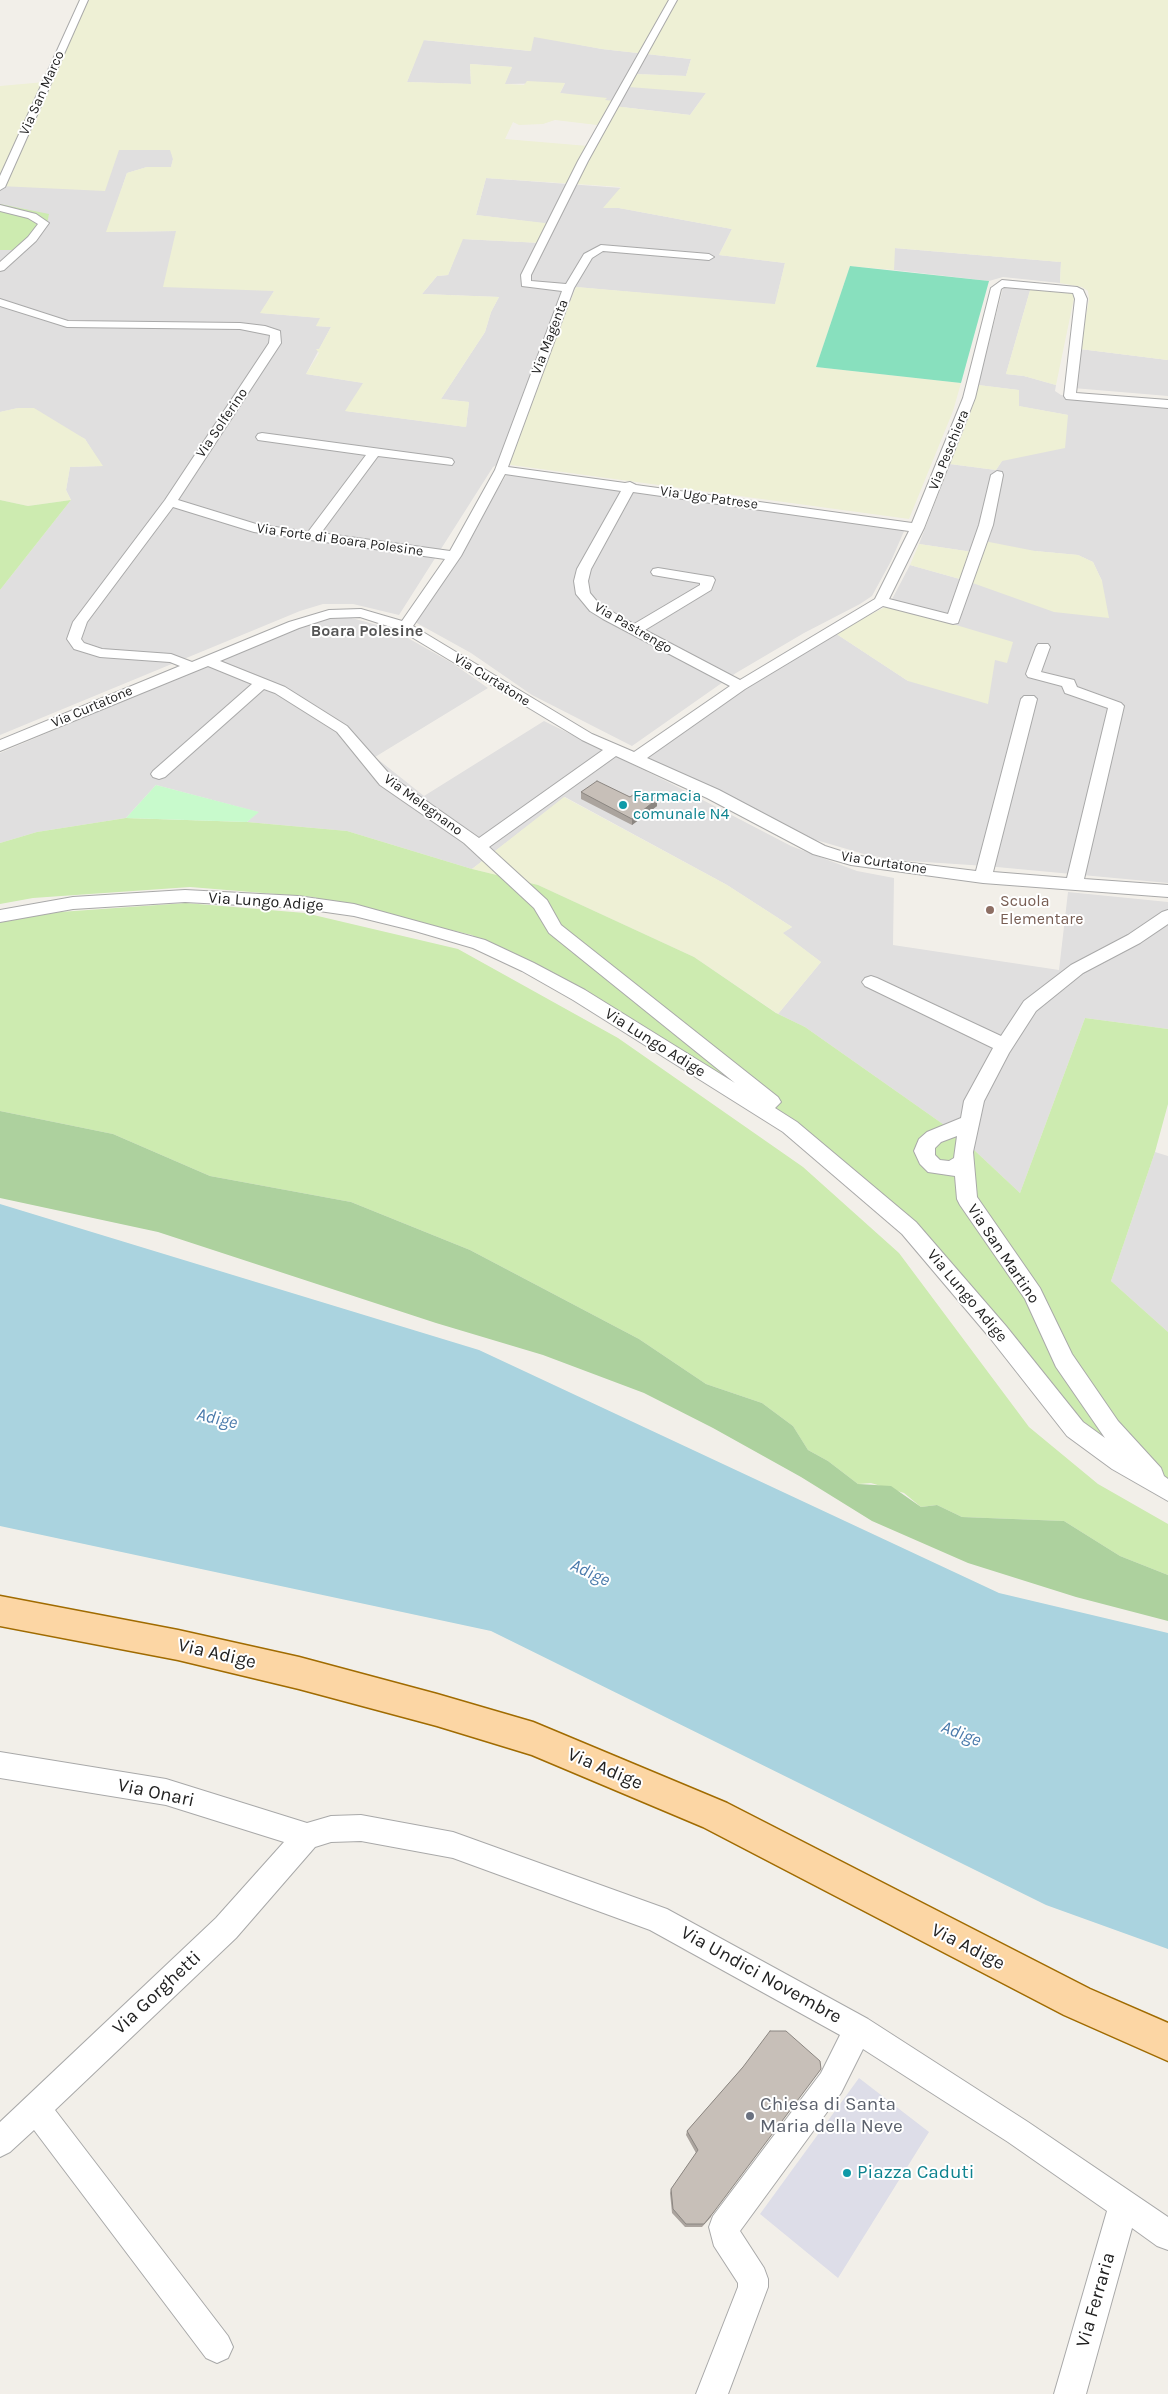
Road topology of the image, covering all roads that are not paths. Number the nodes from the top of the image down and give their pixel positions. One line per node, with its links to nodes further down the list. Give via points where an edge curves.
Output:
1 (84, 0): 3 (street, Via San Marco)
2 (673, 0): 7 (street, Via Magenta, via 583,161 526,275 526,284)
3 (0, 187)
4 (0, 208): 6 (street, via 32,216 44,223 32,239)
5 (709, 257): 7 (street, via 601,248 588,256)
6 (0, 268)
7 (569, 288): 13 (street, Via Magenta)
8 (0, 302): 16 (street, Via Solferino, via 67,324 240,326 276,334 275,343)
9 (1168, 404): 17 (street, Via Peschiera, via 1070,396 1081,299 1078,290 1002,283 996,288 970,398)
10 (262, 437): 11 (street)
11 (374, 453): 12 (street); 18 (street)
12 (448, 462)
13 (501, 470): 15 (street, Via Ugo Patrese); 19 (street, Via Magenta)
14 (997, 475): 21 (street, via 986,525 953,620)
15 (630, 486): 17 (street, Via Ugo Patrese); 23 (street, Via Pastrengo, via 584,569 581,581 583,594 591,604)
16 (170, 502): 18 (street, Via Forte di Boara Polesine, via 254,528); 26 (street, Via Solferino, via 80,622 74,639 79,646 93,651 176,659)
17 (917, 528): 21 (street, Via Peschiera)
18 (311, 537): 19 (street, Via Forte di Boara Polesine)
19 (454, 556): 22 (street, Via Magenta)
20 (658, 572): 23 (street, via 708,580 706,587)
21 (881, 602): 28 (street)
22 (405, 627): 25 (street, Via Curtatone, via 372,615 329,614); 31 (street, Via Curtatone, via 540,710)
23 (635, 630): 28 (street, Via Pastrengo)
24 (1044, 647): 36 (street, via 1034,674 1069,683 1070,690 1116,706)
25 (206, 660): 26 (street, Via Curtatone); 27 (street, Via Melegnano)
26 (190, 667): 30 (street, Via Curtatone)
27 (262, 682): 33 (street); 34 (street, Via Melegnano, via 342,729 386,780)
28 (740, 686): 32 (street)
29 (1030, 699): 35 (street)
30 (0, 746)
31 (614, 750): 32 (street, Via Curtatone); 34 (street, Via Melegnano)
32 (635, 759): 35 (street, Via Curtatone, via 713,794 820,850 851,860 887,866)
33 (159, 774)
34 (478, 847): 43 (street, via 541,904 555,929 770,1102)
35 (983, 876): 36 (street, Via Curtatone)
36 (1074, 884): 37 (street, Via Curtatone)
37 (1168, 891)
38 (0, 916): 43 (street, Via Lungo Adige, via 73,903 202,897 308,903 354,910 417,926 479,944 528,967 579,995)
39 (1168, 916): 41 (street, Via San Martino, via 1134,939 1077,969 1030,1006)
40 (871, 982): 41 (street)
41 (1004, 1045): 42 (street, Via San Martino, via 974,1101)
42 (970, 1122): 44 (street, Via San Martino); 44 (street, via 934,1137 924,1151 935,1167 952,1169)
43 (790, 1127): 45 (street, Via Lungo Adige, via 909,1228 1075,1429)
44 (964, 1161): 45 (street, Via San Martino, via 967,1199 1033,1294 1064,1360 1110,1428)
45 (1168, 1491)
46 (0, 1611): 50 (main road, Via Adige, via 178,1644 436,1710 533,1739 715,1815 993,1960)
47 (0, 1765): 48 (street, Via Onari, via 166,1792)
48 (307, 1836): 49 (street, Via Undici Novembre, via 360,1828 453,1845 657,1918); 51 (street, Via Gorghetti, via 226,1928)
49 (858, 2029): 53 (street, Via Undici Novembre, via 1018,2132); 56 (street, via 831,2083 724,2227 725,2235 753,2278 753,2287)
50 (1168, 2042)
51 (35, 2107): 52 (street, Via Gorghetti); 55 (street)
52 (0, 2142)
53 (1123, 2206): 54 (street, Via Undici Novembre); 57 (street, Via Ferraria)
54 (1168, 2235)
55 (216, 2348)
56 (712, 2394)
57 (1070, 2394)

